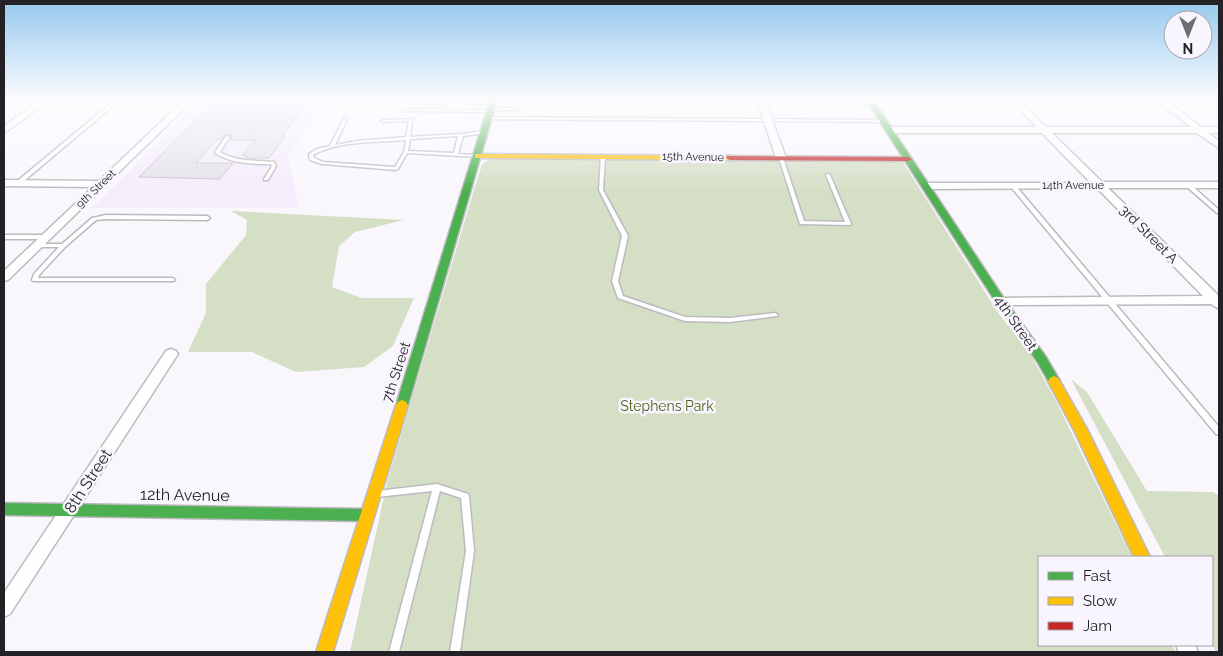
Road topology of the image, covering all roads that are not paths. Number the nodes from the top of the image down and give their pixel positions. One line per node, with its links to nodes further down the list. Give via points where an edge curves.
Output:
1 (1045, 130): 26 (street, 3rd Street A)
2 (81, 131): 24 (lane)
3 (157, 131): 25 (street, 9th Street)
4 (339, 131): 14 (lane)
5 (409, 131): 12 (lane)
6 (772, 131): 19 (street)
7 (889, 131): 20 (street, 4th Street)
8 (1201, 131): 13 (street)
9 (485, 132): 10 (lane); 17 (street, 7th Street)
10 (461, 135): 12 (lane); 16 (lane)
11 (228, 137): 22 (lane, via 217,152 224,158 272,164 274,166)
12 (408, 138): 14 (lane); 15 (lane)
13 (1219, 144)
14 (332, 146): 15 (lane, via 317,150 311,155 312,159 322,163 396,169)
15 (406, 152): 16 (lane)
16 (456, 154): 17 (lane)
17 (478, 156): 18 (street, 15th Avenue); 46 (street, 7th Street)
18 (602, 156): 19 (street, 15th Avenue); 42 (lane, via 601,190 625,236 614,281 620,297 686,319 730,320)
19 (781, 158): 20 (street, 15th Avenue); 21 (lane, via 802,223 848,224)
20 (908, 159): 29 (street, 4th Street)
21 (828, 175)
22 (266, 179)
23 (4, 184): 24 (street)
24 (17, 184): 25 (street)
25 (102, 184): 34 (street, 9th Street)
26 (1100, 185): 27 (street, 14th Avenue); 30 (street, 14th Avenue); 41 (street, 3rd Street A)
27 (1188, 185): 28 (street, 14th Avenue); 31 (lane)
28 (1219, 185)
29 (927, 186): 30 (street, 14th Avenue); 40 (street, 4th Street)
30 (1013, 186): 39 (lane)
31 (1219, 212)
32 (207, 218): 36 (lane, via 94,219)
33 (4, 237): 34 (lane)
34 (46, 237): 35 (street, 9th Street)
35 (38, 245): 36 (lane); 37 (street, 9th Street)
36 (63, 246): 38 (lane, via 35,280)
37 (4, 277)
38 (172, 280)
39 (1109, 301): 40 (street); 41 (street); 44 (lane)
40 (1001, 302): 50 (street, 4th Street, via 1042,360)
41 (1218, 302)
42 (775, 315)
43 (171, 354): 48 (street, 8th Street)
44 (1219, 432)
45 (437, 487): 46 (lane); 53 (lane); 54 (lane, via 466,496 470,551)
46 (373, 494): 49 (street, 7th Street)
47 (4, 509): 48 (street, 12th Avenue)
48 (69, 509): 49 (street, 12th Avenue); 51 (street, 8th Street)
49 (366, 515): 52 (street, 7th Street)
50 (1142, 556)
51 (4, 608)
52 (324, 652)
53 (394, 652)
54 (455, 652)

